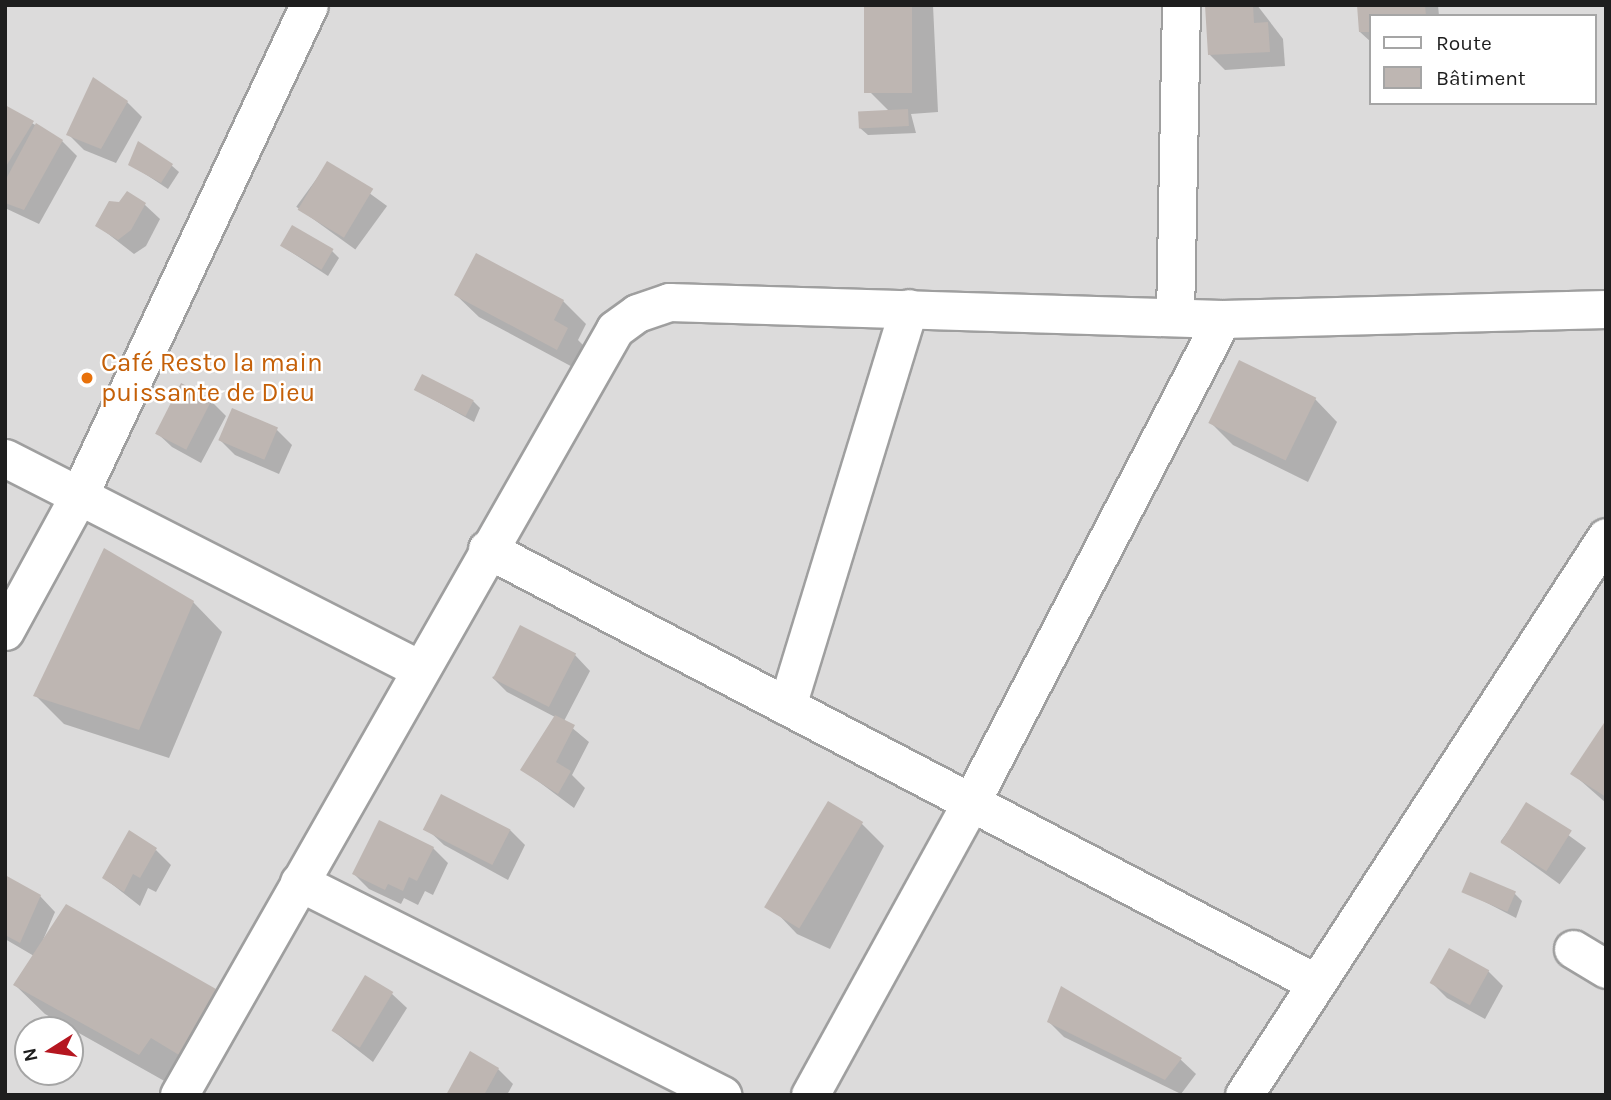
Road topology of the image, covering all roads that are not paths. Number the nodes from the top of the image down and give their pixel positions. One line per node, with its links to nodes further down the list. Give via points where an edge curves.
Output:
1 (309, 5): 8 (street)
2 (1181, 5): 5 (street)
3 (909, 309): 5 (street); 10 (street, via 669,302 637,313 615,329); 13 (street)
4 (1606, 309): 6 (street)
5 (1175, 317): 6 (street)
6 (1222, 319): 14 (street)
7 (5, 458): 8 (street)
8 (79, 495): 11 (street); 12 (street)
9 (1604, 545): 18 (street)
10 (486, 549): 12 (street); 13 (street)
11 (5, 631)
12 (419, 669): 15 (street)
13 (787, 706): 14 (street)
14 (971, 802): 18 (street); 21 (street)
15 (299, 882): 19 (street); 20 (street)
16 (1573, 949): 17 (street)
17 (1606, 970)
18 (1316, 983): 22 (street)
19 (179, 1095)
20 (722, 1095)
21 (810, 1095)
22 (1244, 1095)

